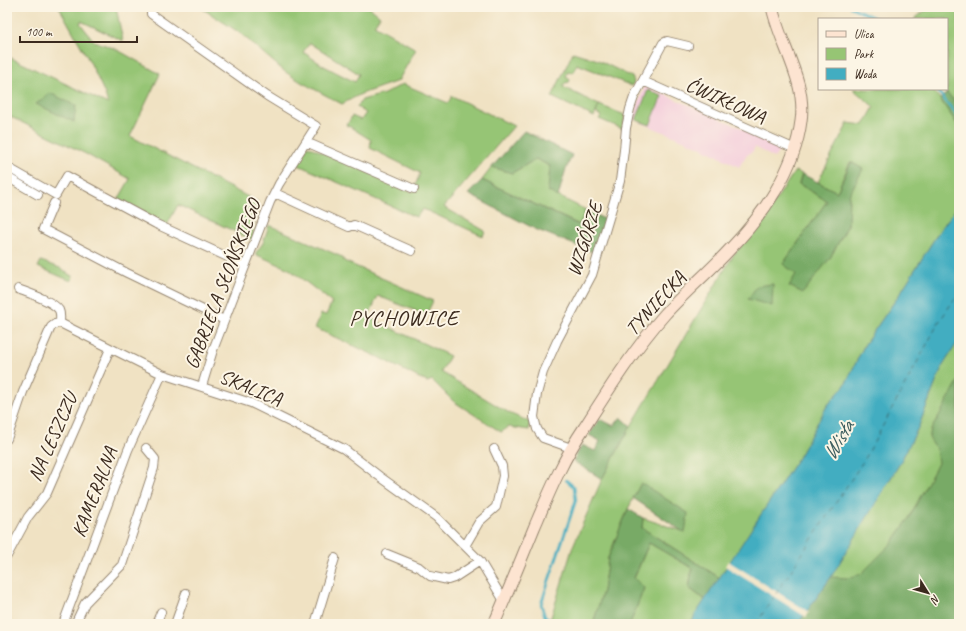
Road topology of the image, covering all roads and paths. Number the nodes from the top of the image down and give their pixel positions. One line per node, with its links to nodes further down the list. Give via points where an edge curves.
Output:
1 (151, 7): 5 (street, GABRIELA SŁOŃSKIEGO, via 151,14 267,96 316,126)
2 (772, 7): 6 (street, TYNIECKA, via 800,95 802,120)
3 (688, 46): 4 (street, WZGÓRZE, via 667,41 663,43)
4 (643, 81): 6 (street, ĆWIKŁOWA); 24 (street, WZGÓRZE, via 630,108 620,181 592,275 557,341 543,372 537,394 534,417 536,429 543,438)
5 (306, 142): 9 (street); 10 (street, GABRIELA SŁOŃSKIEGO)
6 (795, 149): 24 (street, TYNIECKA, via 776,190 750,228 647,335)
7 (7, 167): 12 (street)
8 (7, 177): 11 (street)
9 (414, 189)
10 (275, 193): 13 (street, GABRIELA SŁOŃSKIEGO, via 349,227 354,225); 14 (street, GABRIELA SŁOŃSKIEGO)
11 (38, 195)
12 (55, 199): 14 (street, via 67,176 156,224); 16 (street, via 43,229)
13 (412, 251)
14 (245, 265): 16 (street, GABRIELA SŁOŃSKIEGO)
15 (18, 289): 17 (street, via 58,308)
16 (224, 320): 20 (street, GABRIELA SŁOŃSKIEGO)
17 (60, 323): 18 (street, SKALICA); 21 (street, via 51,327)
18 (110, 349): 19 (street, SKALICA); 28 (street, NA LESZCZU, via 46,493 28,517)
19 (162, 374): 20 (street, SKALICA); 34 (street, KAMERALNA, via 128,450)
20 (202, 386): 26 (street, SKALICA, via 251,403 344,449 436,517)
21 (10, 419): 22 (street)
22 (7, 439)
23 (146, 448): 35 (street, via 155,459 154,468 122,565 85,603)
24 (570, 448): 32 (street, TYNIECKA, via 552,484)
25 (494, 449): 26 (street, via 502,466 503,476 496,507 479,522)
26 (466, 546): 30 (street, SKALICA)
27 (387, 554): 30 (street, via 419,567 430,576 448,580)
28 (7, 556)
29 (335, 558): 38 (street)
30 (480, 561): 32 (street, SKALICA)
31 (186, 593): 37 (street)
32 (504, 600): 39 (street, TYNIECKA)
33 (161, 612): 36 (street)
34 (63, 624)
35 (75, 624)
36 (156, 624)
37 (175, 624)
38 (315, 624)
39 (494, 624)

